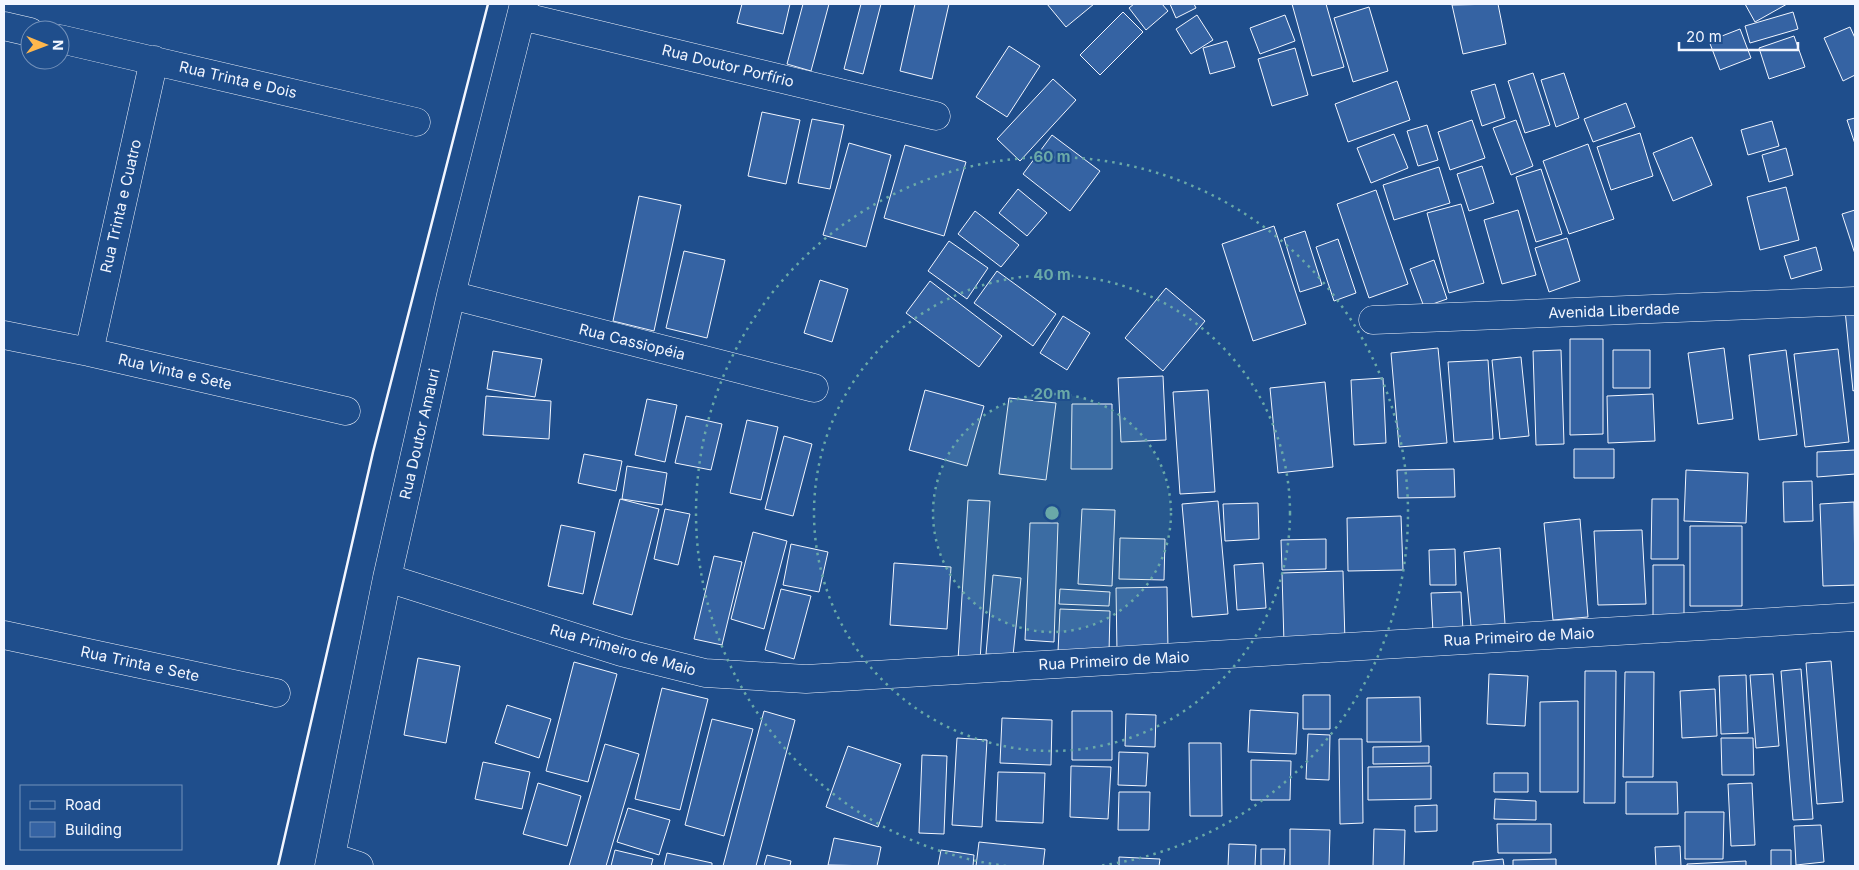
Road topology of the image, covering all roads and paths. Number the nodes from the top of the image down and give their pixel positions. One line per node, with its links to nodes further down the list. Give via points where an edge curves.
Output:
1 (522, 10): 6 (street, Rua Doutor Porfírio); 8 (street, Rua Doutor Amauri)
2 (4, 26): 3 (street)
3 (20, 30)
4 (70, 41): 5 (street, Rua Trinta e Dois)
5 (154, 60): 7 (street, Rua Trinta e Dois); 12 (street, Rua Trinta e Cuatro)
6 (936, 116)
7 (416, 122)
8 (451, 296): 13 (street, Rua Cassiopéia); 15 (street, Rua Doutor Amauri)
9 (1855, 301): 10 (street, Avenida Liberdade)
10 (1374, 320)
11 (4, 335): 12 (street, Rua Vinta e Sete)
12 (89, 352): 14 (street, Rua Vinta e Sete)
13 (814, 388)
14 (346, 411)
15 (387, 578): 16 (street, Rua Primeiro de Maio, via 621,652 705,673 806,680); 19 (street, Rua Doutor Amauri)
16 (1855, 617)
17 (4, 635): 18 (street, Rua Trinta e Sete)
18 (276, 693)
19 (330, 862): 20 (street)
20 (359, 866)

